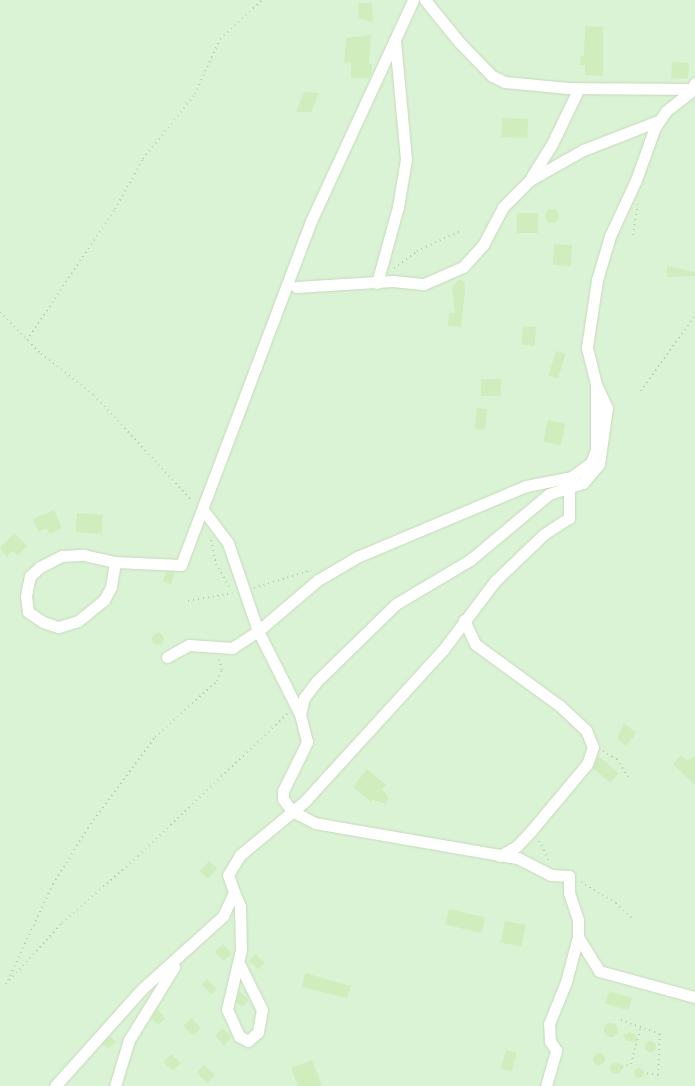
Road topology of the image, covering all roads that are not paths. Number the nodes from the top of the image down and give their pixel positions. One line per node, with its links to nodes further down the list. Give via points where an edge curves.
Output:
1 (413, 0): 3 (street)
2 (426, 0): 5 (street, via 460,43 492,76 526,86)
3 (395, 40): 8 (street, via 406,159 398,207); 11 (street, via 343,145 311,221)
4 (693, 86): 5 (street); 6 (street)
5 (579, 88): 7 (street, via 544,160)
6 (658, 121): 7 (street, via 583,150); 10 (street, via 608,242 593,297 587,347 596,384 607,408 604,448 599,464 589,478)
7 (526, 184): 8 (street, via 503,206 483,245 464,267 424,284)
8 (377, 283): 9 (street)
9 (296, 288)
10 (570, 483): 13 (street, via 569,518 544,534 514,562); 14 (street, via 526,486 357,556 318,580); 16 (street, via 549,494 470,560 384,615 317,681)
11 (204, 511): 12 (street, via 181,565); 14 (street, via 228,543)
12 (116, 562): 12 (street, via 84,555 52,560 30,576 26,608 34,617 58,627 78,621 104,600 112,587)
13 (464, 620): 18 (street, via 436,658 305,802); 20 (street, via 476,644 560,706 586,730 593,749 587,764 517,846)
14 (258, 631): 15 (street, via 232,648 189,645); 16 (street)
15 (167, 657)
16 (297, 710): 17 (street, via 307,742 283,791)
17 (284, 801): 18 (street); 19 (street, via 282,811)
18 (292, 811): 19 (street); 20 (street, via 315,823)
19 (266, 831): 21 (street, via 240,855 228,874)
20 (500, 856): 22 (street, via 528,862 551,875 569,876)
21 (234, 892): 23 (street, via 223,916); 24 (street, via 240,906)
22 (578, 937): 25 (street, via 599,971); 28 (street, via 566,982 549,1024 550,1041 556,1050)
23 (179, 959): 26 (street, via 142,988); 27 (street, via 129,1040)
24 (239, 963): 24 (street, via 228,1009 239,1036 248,1041 258,1032 262,1010)
25 (695, 997)
26 (55, 1086)
27 (114, 1086)
28 (546, 1086)

